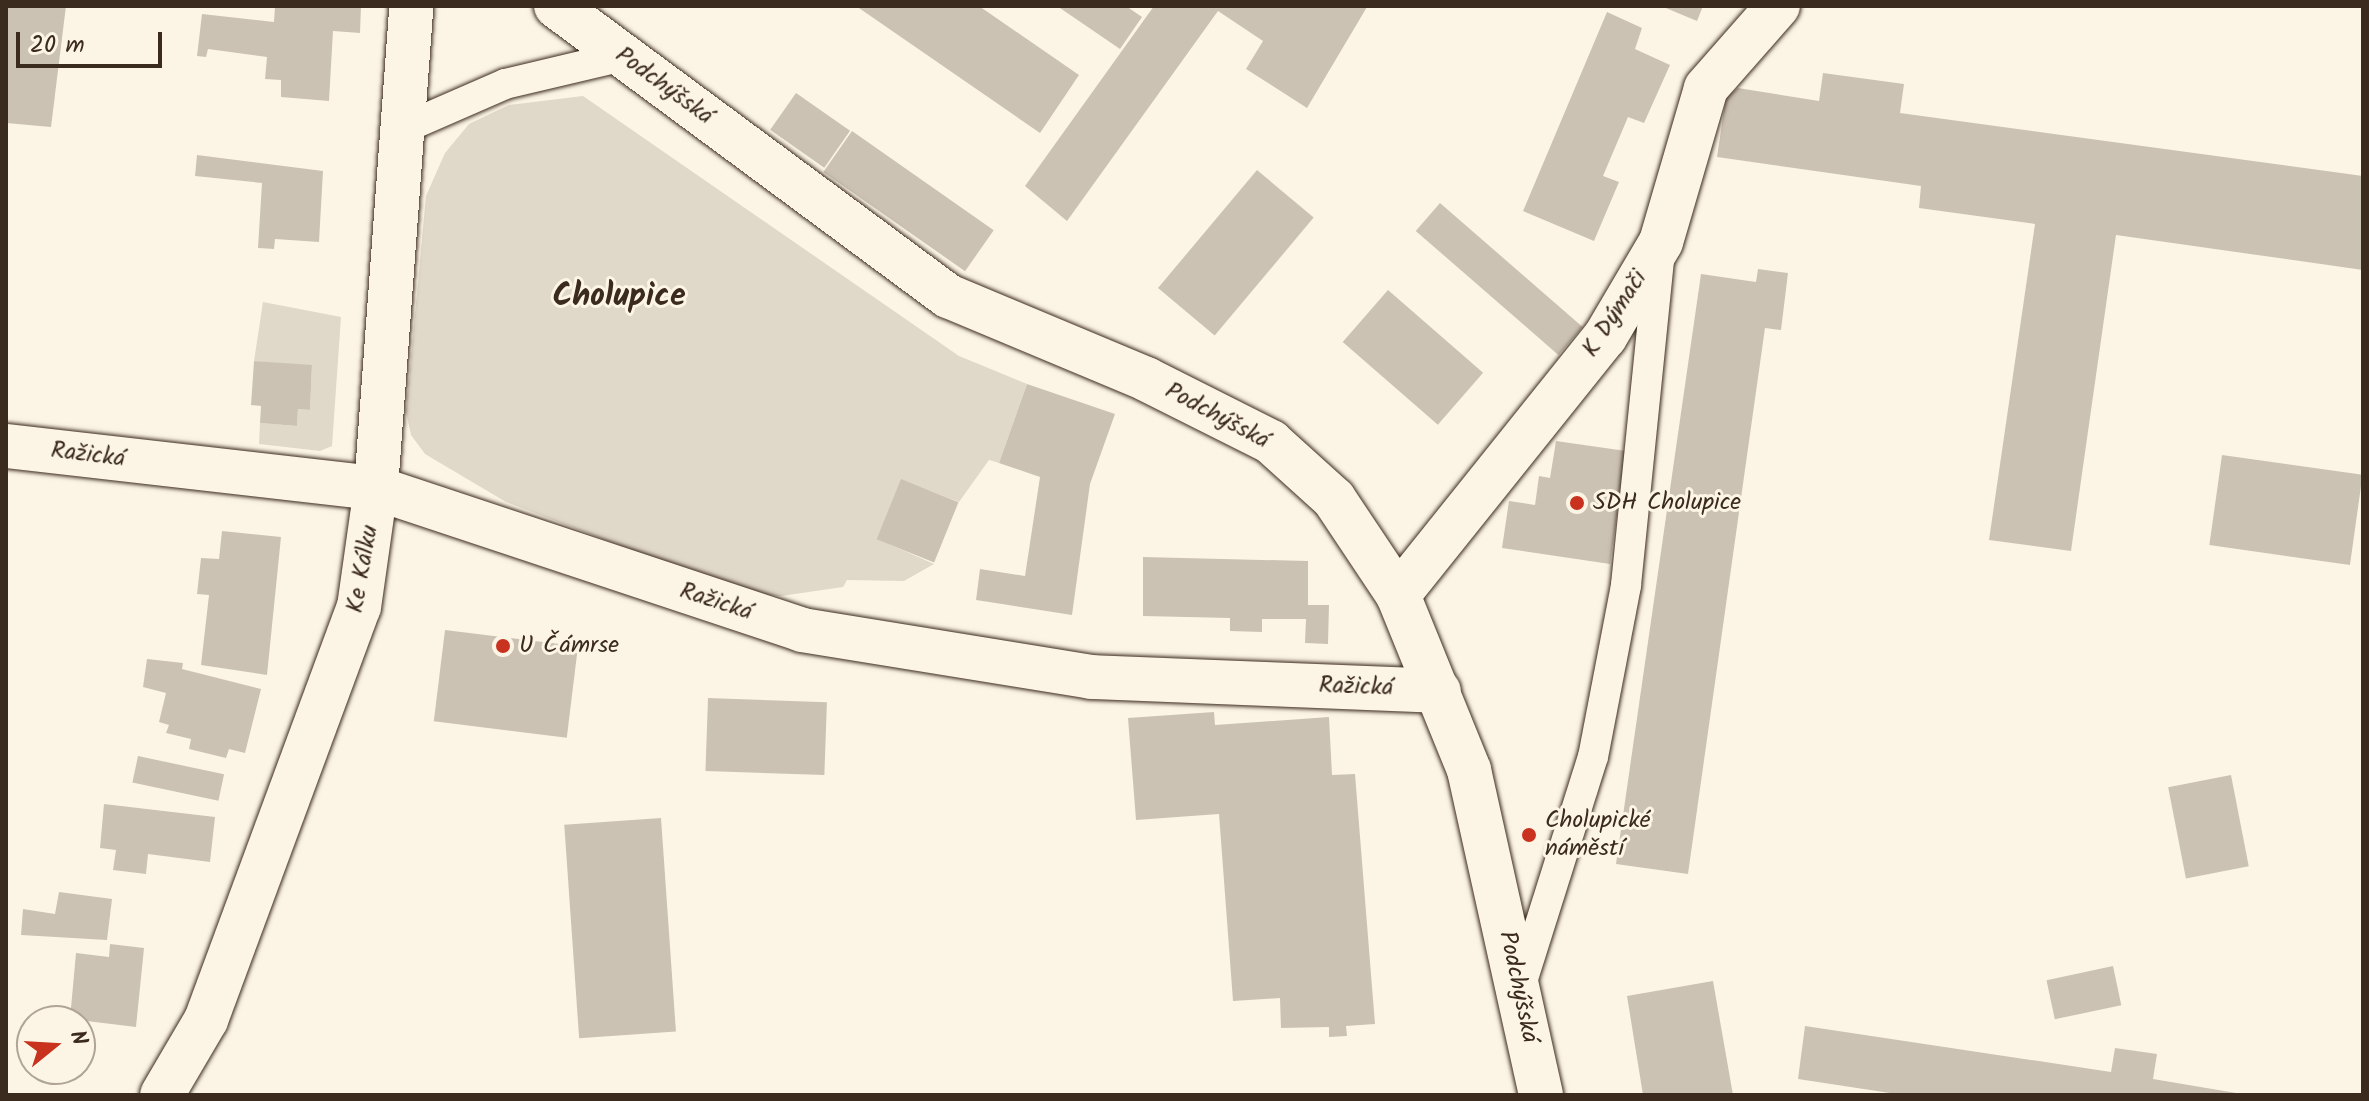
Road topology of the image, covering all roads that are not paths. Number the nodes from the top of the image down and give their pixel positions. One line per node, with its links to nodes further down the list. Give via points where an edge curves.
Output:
1 (411, 6): 5 (street, Ke Kálku)
2 (556, 6): 4 (street, Podchýšská)
3 (1778, 6): 6 (street, K Dýmači, via 1706,88)
4 (623, 56): 5 (lane, via 505,84); 9 (street, Podchýšská, via 948,296 1146,379 1271,442 1334,499)
5 (402, 129): 8 (street, Ke Kálku)
6 (1661, 242): 9 (street, K Dýmači, via 1605,337); 11 (lane, via 1626,585 1593,757)
7 (6, 446): 8 (street, Ražická)
8 (376, 488): 10 (street, Ražická, via 802,630 1091,677); 12 (street, Ke Kálku, via 359,607 206,1020)
9 (1398, 595): 10 (street, Podchýšská)
10 (1439, 691): 11 (street, Podchýšská, via 1469,770)
11 (1520, 988): 13 (street, Podchýšská)
12 (162, 1095)
13 (1541, 1095)

